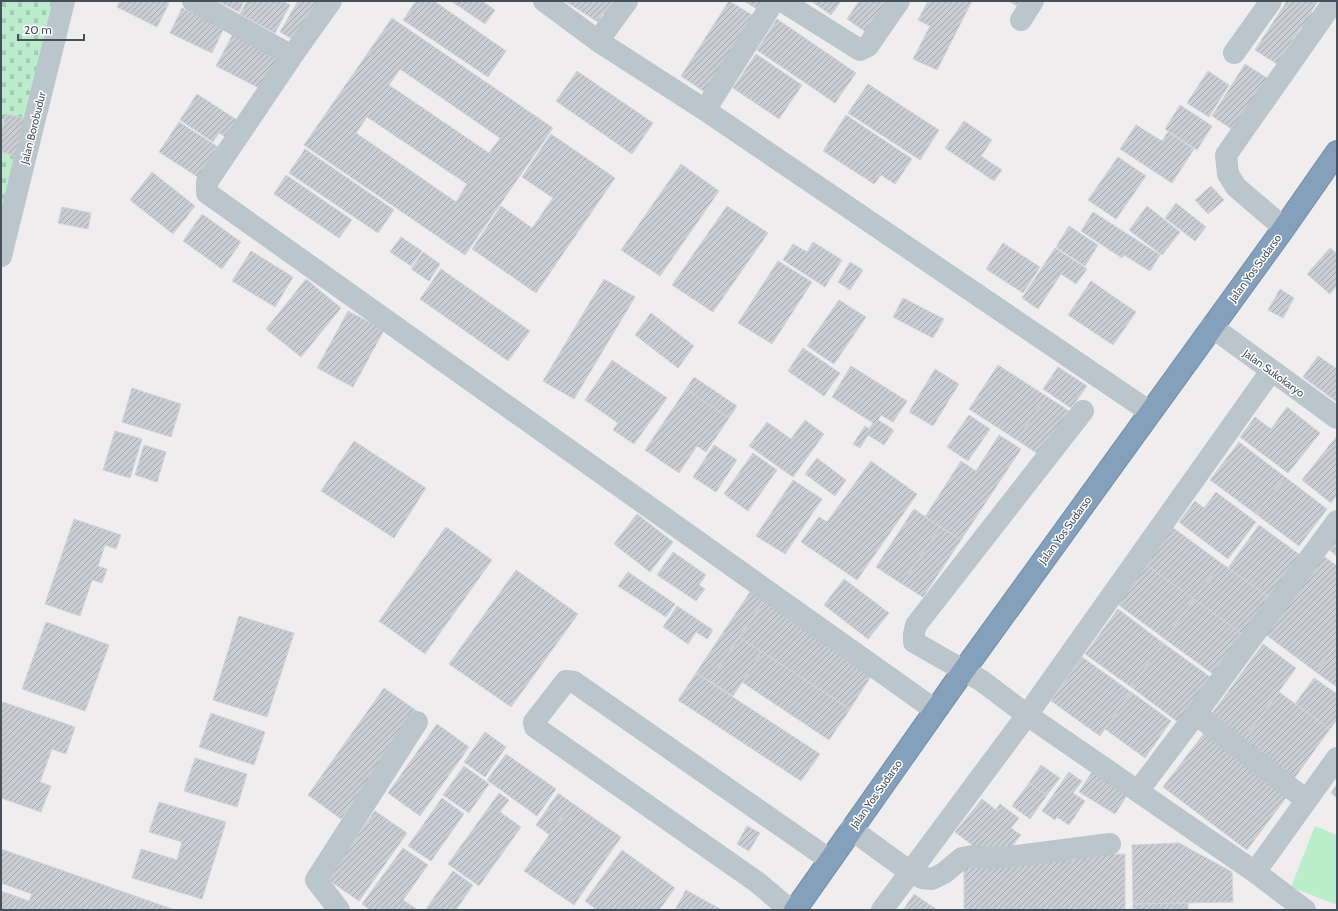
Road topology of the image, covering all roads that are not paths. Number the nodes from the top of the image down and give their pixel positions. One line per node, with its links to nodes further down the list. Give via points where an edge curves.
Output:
1 (64, 1): 19 (street, Jalan Borobudur)
2 (192, 1): 15 (street)
3 (331, 1): 15 (street)
4 (544, 1): 13 (street)
5 (627, 1): 13 (street)
6 (779, 1): 16 (street, via 772,4)
7 (782, 1): 8 (street, via 860,50 868,46)
8 (899, 1)
9 (1033, 1): 12 (street)
10 (1271, 1): 14 (street)
11 (1334, 1): 18 (street, via 1226,155 1228,174 1236,187)
12 (1021, 20)
13 (598, 40): 16 (street)
14 (1234, 53)
15 (292, 56): 27 (street, via 207,182 207,192)
16 (705, 110): 23 (street)
17 (1337, 152): 18 (highway, Jalan Yos Sudarso)
18 (1284, 228): 20 (highway, Jalan Yos Sudarso)
19 (1, 256)
20 (1212, 327): 21 (street, Jalan Sukokaryo); 23 (highway, Jalan Yos Sudarso)
21 (1271, 371): 24 (street, Jalan Sukokaryo); 29 (street)
22 (1083, 411): 26 (street, via 916,625 914,642)
23 (1150, 412): 26 (highway, Jalan Yos Sudarso)
24 (1337, 418)
25 (1337, 521): 28 (street)
26 (964, 670): 27 (highway, Jalan Yos Sudarso); 29 (street)
27 (935, 710): 34 (highway, Jalan Yos Sudarso)
28 (1196, 714): 32 (street); 33 (street)
29 (1028, 715): 32 (street); 37 (street)
30 (417, 722): 40 (street, via 316,880)
31 (1337, 758): 33 (street)
32 (1138, 791): 38 (street)
33 (1306, 800): 38 (street)
34 (851, 829): 36 (highway, Jalan Yos Sudarso); 37 (street)
35 (1110, 844): 37 (street, via 1008,857 962,858 932,879 922,878)
36 (830, 860): 41 (street, via 574,682 566,681 534,722 535,727 757,882); 42 (highway, Jalan Yos Sudarso)
37 (910, 872): 43 (street)
38 (1254, 872): 39 (street)
39 (1277, 900): 44 (street)
40 (339, 910)
41 (790, 910)
42 (795, 910)
43 (882, 910)
44 (1305, 910)

